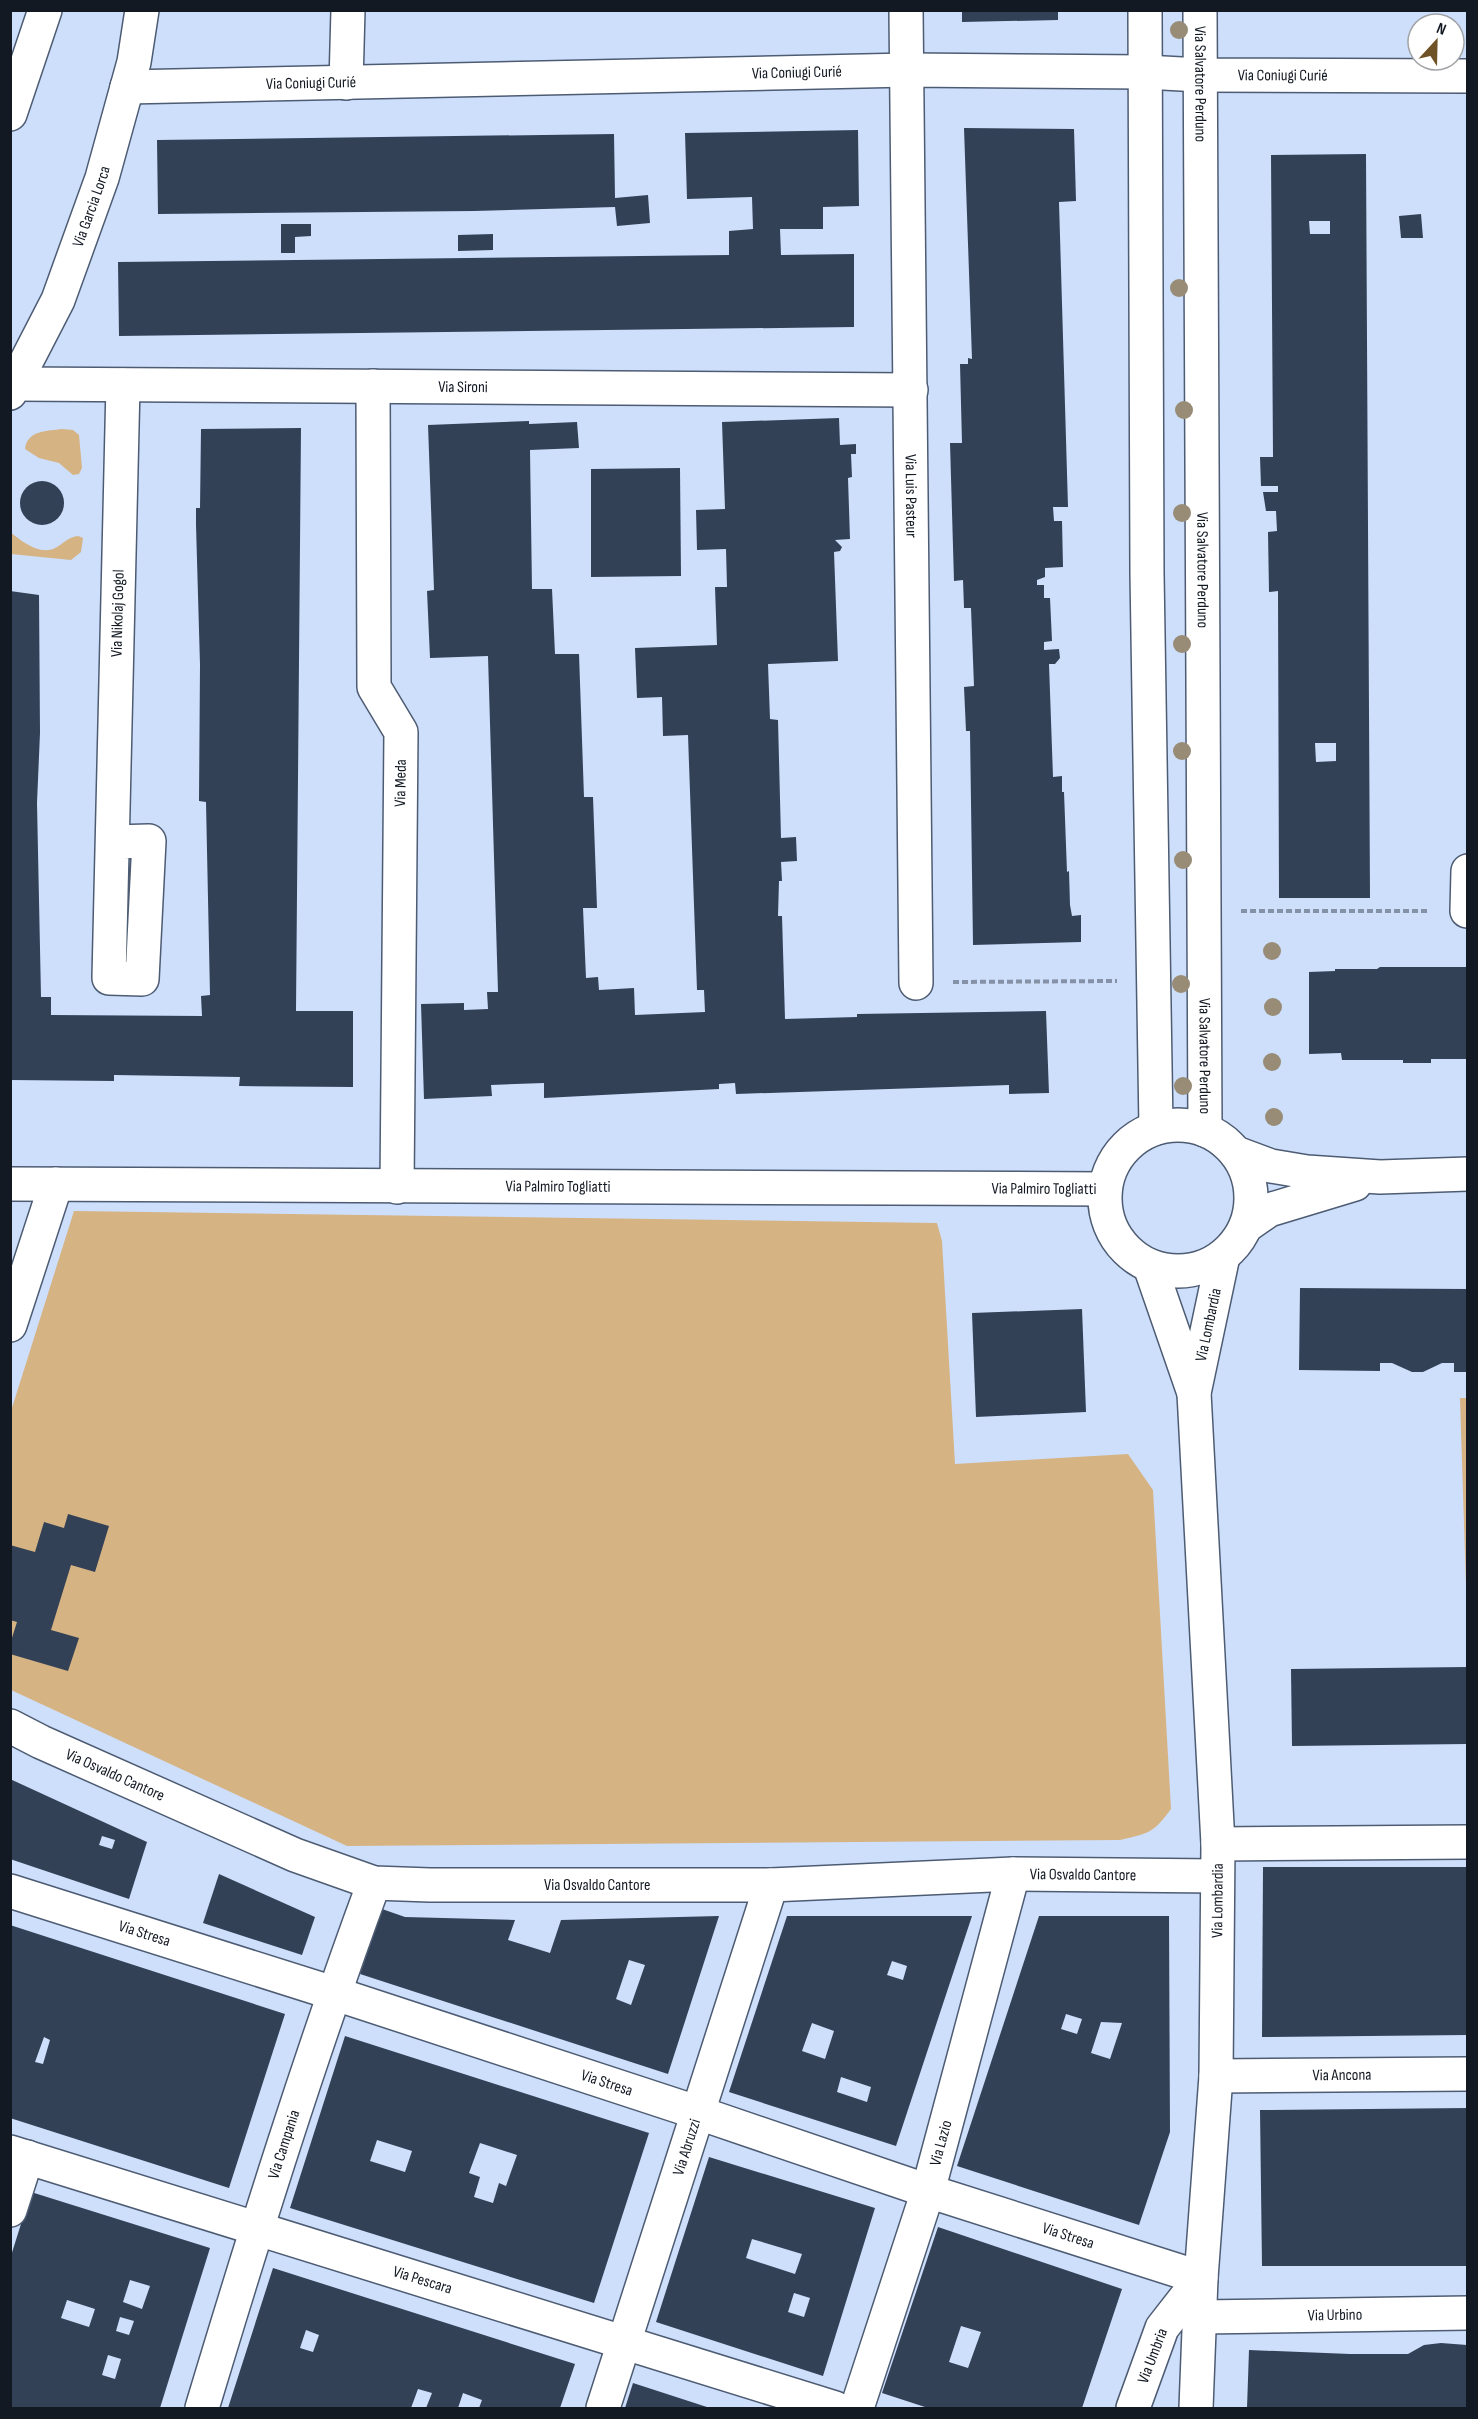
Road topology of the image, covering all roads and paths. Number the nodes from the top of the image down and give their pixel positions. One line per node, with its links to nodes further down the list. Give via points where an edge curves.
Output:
1 (45, 10): 13 (street)
2 (142, 10): 12 (street, Via Garcia Lorca)
3 (348, 10): 11 (street)
4 (906, 10): 7 (street, Via Luis Pasteur)
5 (1145, 10): 8 (street)
6 (1200, 10): 9 (street, Via Salvatore Perduno)
7 (908, 70): 8 (street, Via Coniugi Curié); 11 (street, Via Coniugi Curié); 17 (street, Via Luis Pasteur)
8 (1145, 72): 9 (street, Via Coniugi Curié); 22 (street)
9 (1200, 75): 10 (street, Via Coniugi Curié); 20 (street, Via Salvatore Perduno)
10 (1467, 76)
11 (346, 83): 12 (street, Via Coniugi Curié)
12 (127, 87): 14 (street, Via Garcia Lorca, via 102,178 58,300)
13 (10, 114)
14 (15, 376): 15 (street, Via Sironi)
15 (123, 385): 16 (street, Via Sironi); 18 (street, Via Nikolaj Gogol)
16 (373, 386): 17 (street, Via Sironi); 31 (street, Via Meda, via 374,687 401,732)
17 (911, 390): 23 (street, Via Luis Pasteur)
18 (113, 842)
19 (1467, 871): 21 (street)
20 (1204, 910): 21 (path); 25 (street, Via Salvatore Perduno)
21 (1467, 911)
22 (1154, 981): 23 (path); 24 (street)
23 (916, 982)
24 (1156, 1128): 25 (street, via 1181,1125); 32 (street, via 1132,1140 1119,1154 1109,1170)
25 (1205, 1130): 26 (street)
26 (1236, 1153): 28 (street, via 1271,1166 1300,1171); 33 (street, via 1251,1188)
27 (1467, 1174): 28 (street)
28 (1380, 1177): 33 (street, via 1269,1210)
29 (10, 1184): 30 (street, Via Palmiro Togliatti)
30 (56, 1184): 31 (street, Via Palmiro Togliatti); 36 (street)
31 (397, 1187): 32 (street, Via Palmiro Togliatti)
32 (1105, 1189): 35 (street, via 1110,1227 1133,1257)
33 (1246, 1226): 34 (street)
34 (1223, 1256): 35 (street, via 1188,1271); 38 (street, Via Lombardia)
35 (1150, 1266): 38 (street, Via Lombardia)
36 (17, 1281): 37 (street)
37 (10, 1325)
38 (1194, 1393): 41 (street, Via Lombardia)
39 (10, 1726): 44 (street, Via Osvaldo Cantore, via 295,1855)
40 (1467, 1842): 41 (street)
41 (1218, 1844): 43 (street, Via Lombardia)
42 (1013, 1874): 43 (street, Via Osvaldo Cantore); 45 (street, Via Osvaldo Cantore); 52 (street, Via Lazio)
43 (1216, 1876): 49 (street, Via Lombardia)
44 (374, 1883): 45 (street, Via Osvaldo Cantore); 47 (street, Via Campania)
45 (771, 1885): 50 (street, Via Abruzzi)
46 (10, 1891): 47 (street, Via Stresa)
47 (333, 1993): 50 (street, Via Stresa); 54 (street, Via Campania)
48 (1467, 2074): 49 (street, Via Ancona)
49 (1216, 2076): 55 (street, Via Lombardia)
50 (699, 2113): 52 (street, Via Stresa); 58 (street, Via Abruzzi)
51 (19, 2155): 53 (street); 54 (street, Via Pescara)
52 (928, 2191): 55 (street, Via Stresa); 62 (street, Via Lazio)
53 (10, 2210)
54 (256, 2228): 58 (street, Via Pescara); 59 (street, Via Campania)
55 (1201, 2278): 57 (street, Via Lombardia); 63 (street, Via Umbria, via 1162,2328)
56 (1467, 2313): 57 (street, Via Urbino)
57 (1200, 2317): 64 (street, Via Lombardia)
58 (624, 2343): 60 (street, Via Abruzzi); 61 (street, Via Pescara)
59 (202, 2409)
60 (603, 2409)
61 (835, 2409)
62 (857, 2409)
63 (1133, 2409)
64 (1196, 2409)

